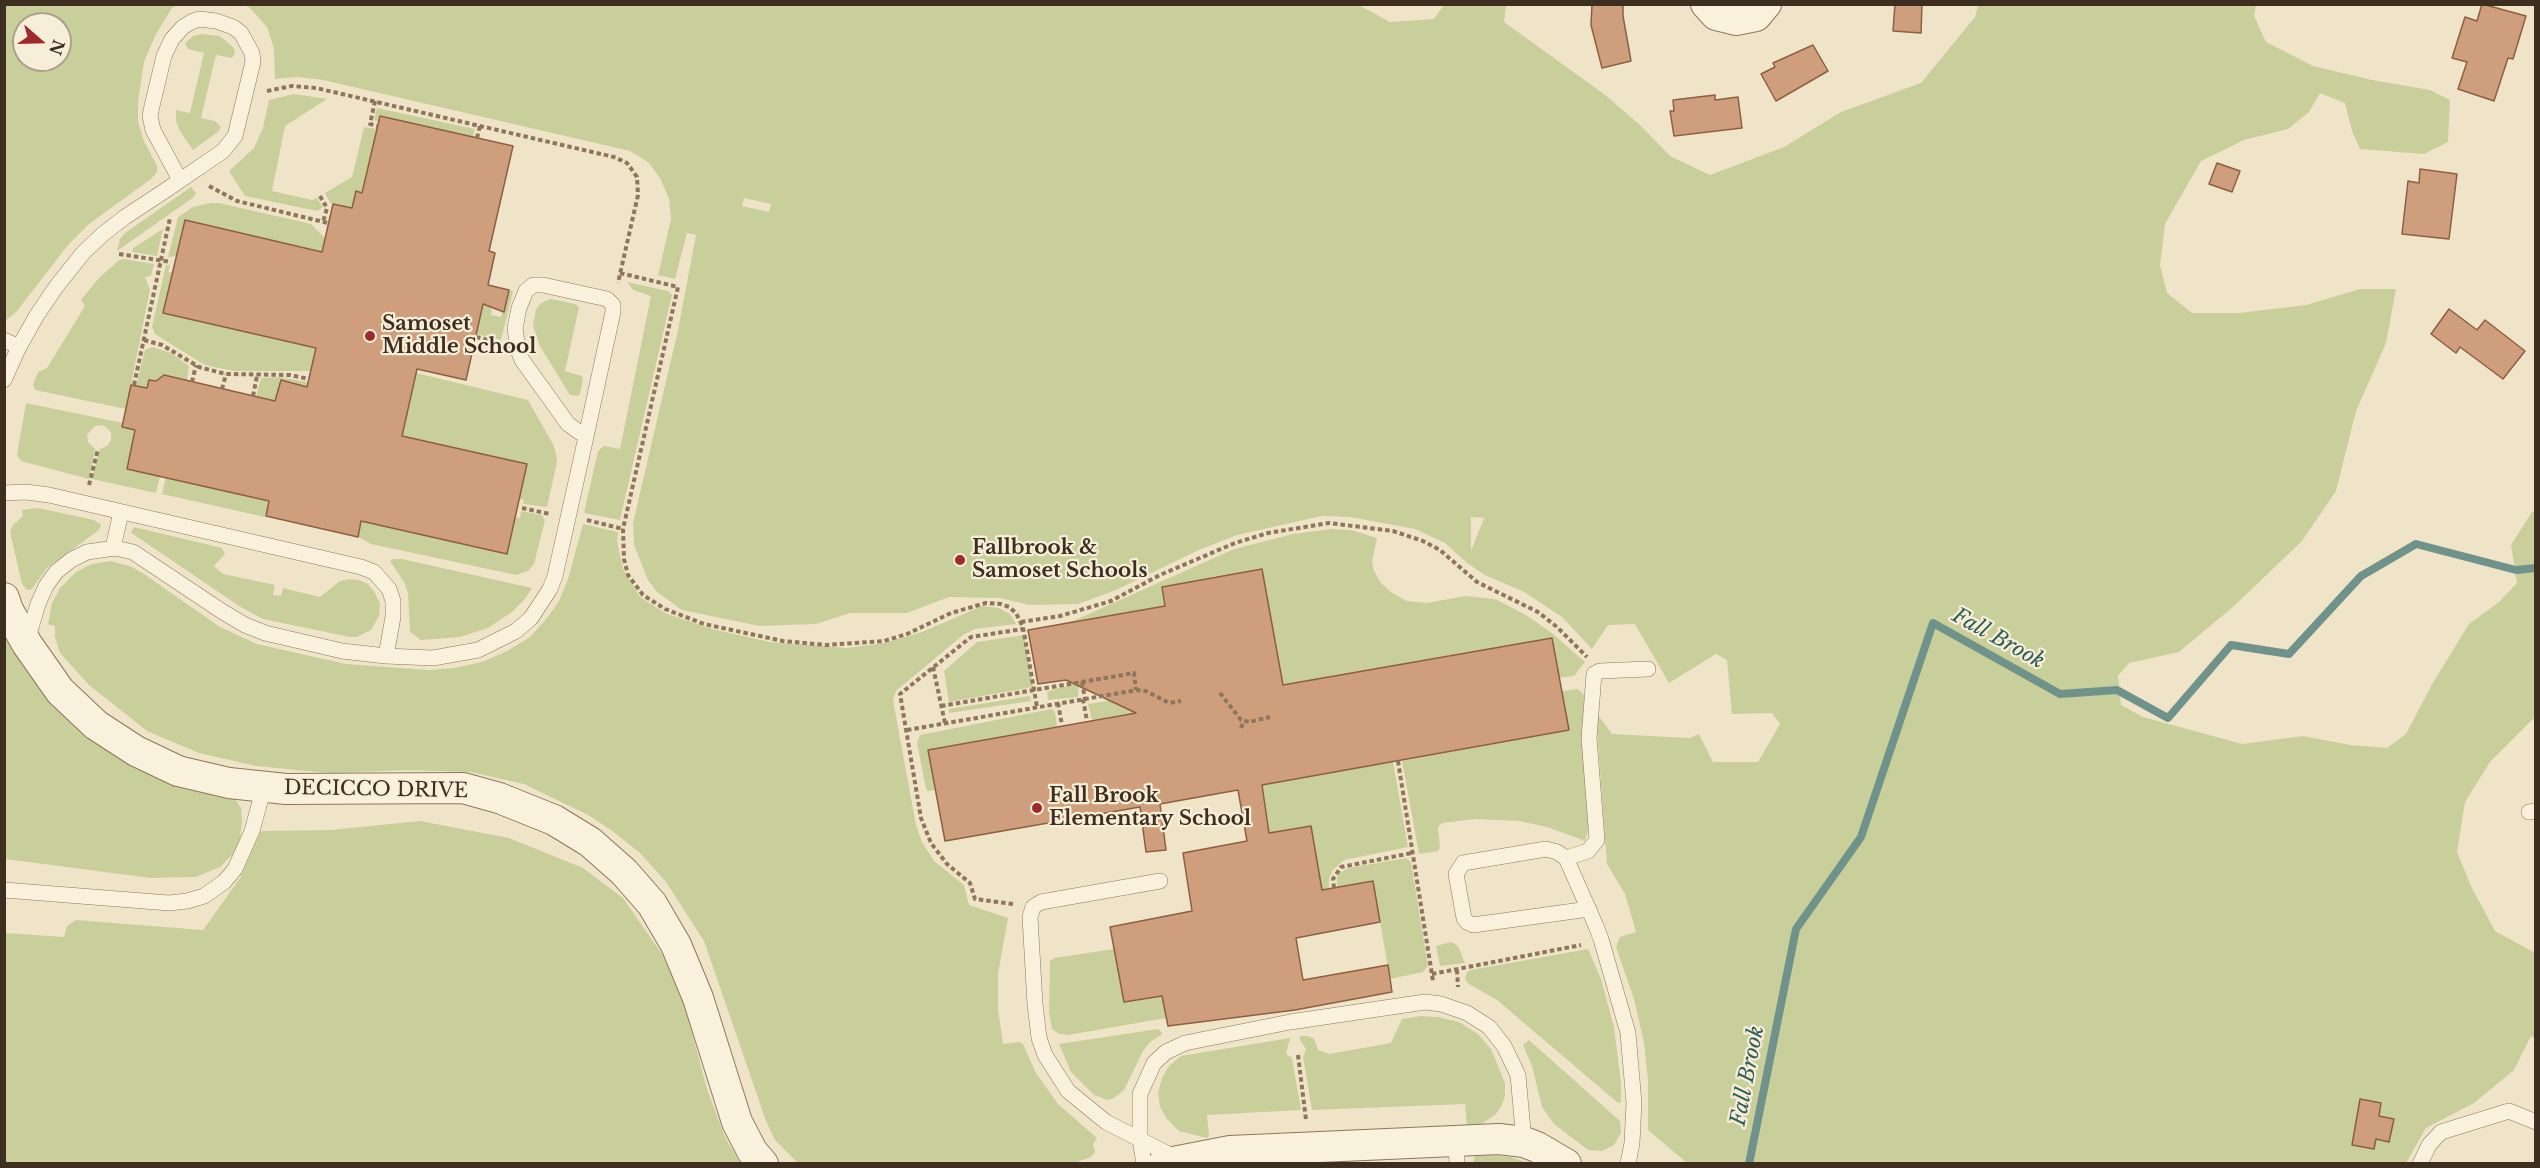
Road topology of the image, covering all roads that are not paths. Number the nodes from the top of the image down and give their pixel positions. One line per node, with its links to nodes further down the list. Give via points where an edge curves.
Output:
1 (1706, 4): 2 (street, via 1716,15 1736,20 1756,16)
2 (1766, 4)
3 (180, 180): 3 (lane, via 232,142 245,97 252,53 241,33 216,21 191,22 172,39 152,106 153,130); 4 (lane, via 103,234 83,253)
4 (12, 343): 5 (lane)
5 (4, 380)
6 (586, 434): 6 (lane, via 613,305 607,299 533,285 521,300 515,328 517,346 522,360 568,424); 12 (lane, via 555,576 531,618 516,631 478,650 433,658)
7 (4, 493): 8 (lane, via 37,492)
8 (121, 512): 9 (lane); 12 (lane, via 374,572 389,589 393,601)
9 (113, 548): 11 (lane, via 87,552 56,572 38,604); 12 (lane, via 133,552 245,625 342,651)
10 (4, 598): 11 (street, DECICCO DRIVE)
11 (27, 644): 14 (street, DECICCO DRIVE, via 60,691 96,725 136,751 178,771)
12 (386, 656)
13 (1648, 669): 15 (lane, via 1594,674 1589,727 1597,840 1588,851)
14 (264, 787): 17 (lane, via 252,831 234,869 204,896 169,903); 25 (street, DECICCO DRIVE, via 463,788 554,820 590,842 652,904 676,945 698,998 737,1122)
15 (1566, 858): 18 (lane); 18 (lane, via 1546,849 1464,863 1456,874 1464,918 1473,925)
16 (1160, 880): 20 (lane, via 1041,902 1033,907 1030,917 1036,1021 1045,1055 1060,1082 1086,1108)
17 (4, 890)
18 (1589, 909): 28 (lane, via 1628,1033 1632,1070 1632,1143)
19 (2535, 1122): 29 (lane, via 2509,1111 2441,1132)
20 (1140, 1139): 21 (lane, via 1140,1094 1154,1063 1166,1052 1185,1043 1297,1020 1425,1002 1467,1013 1489,1028 1504,1046 1518,1075); 24 (lane); 26 (lane)
21 (1524, 1142): 22 (street, via 1499,1139); 27 (street)
22 (1457, 1151): 23 (street)
23 (1220, 1158): 24 (street)
24 (1170, 1161)
25 (763, 1164)
26 (1144, 1164)
27 (1566, 1164)
28 (1628, 1164)
29 (2420, 1164)

